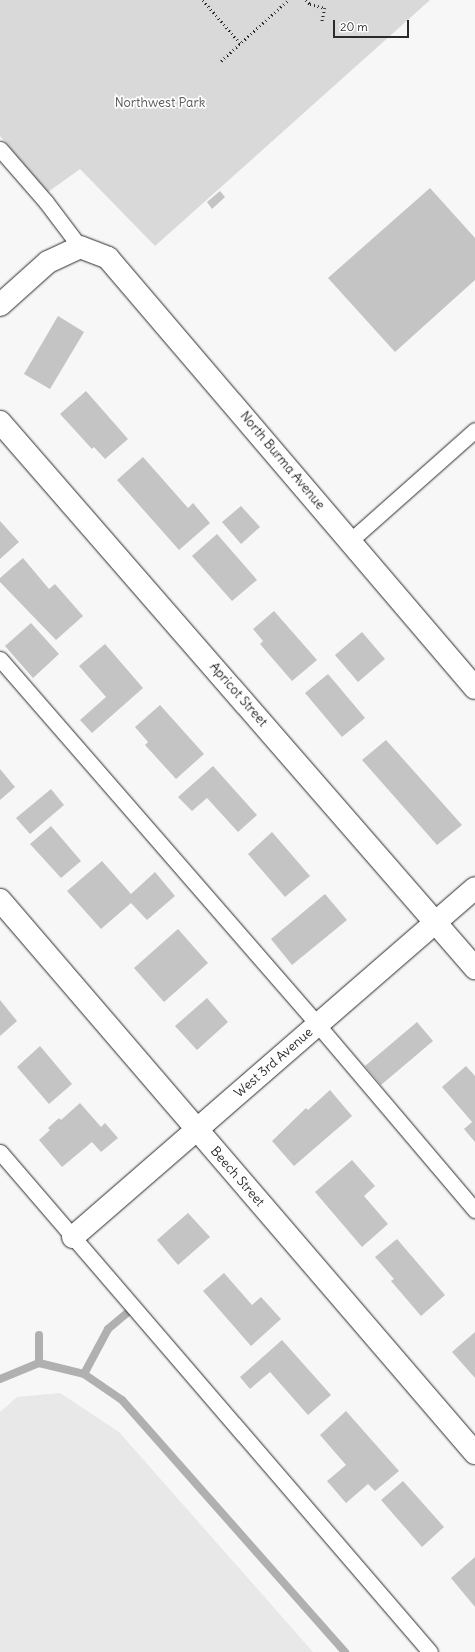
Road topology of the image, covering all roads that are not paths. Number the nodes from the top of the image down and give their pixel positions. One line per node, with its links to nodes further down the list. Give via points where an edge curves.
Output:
1 (0, 149): 2 (lane, via 46,202)
2 (80, 247): 3 (street, via 48,262); 6 (street, North Burma Avenue, via 108,258)
3 (0, 305)
4 (0, 422): 11 (street, Apricot Street)
5 (475, 430): 6 (lane)
6 (350, 541): 8 (street, North Burma Avenue)
7 (0, 659): 13 (lane)
8 (475, 688)
9 (475, 888): 11 (street, West 3rd Avenue)
10 (0, 900): 14 (street, Beech Street)
11 (436, 922): 12 (street, Apricot Street); 13 (street, West 3rd Avenue)
12 (475, 968)
13 (318, 1025): 14 (street, West 3rd Avenue); 16 (lane)
14 (197, 1129): 17 (street, West 3rd Avenue); 18 (street, Beech Street)
15 (0, 1152): 17 (lane)
16 (475, 1210)
17 (73, 1237): 19 (lane)
18 (475, 1453)
19 (430, 1652)

